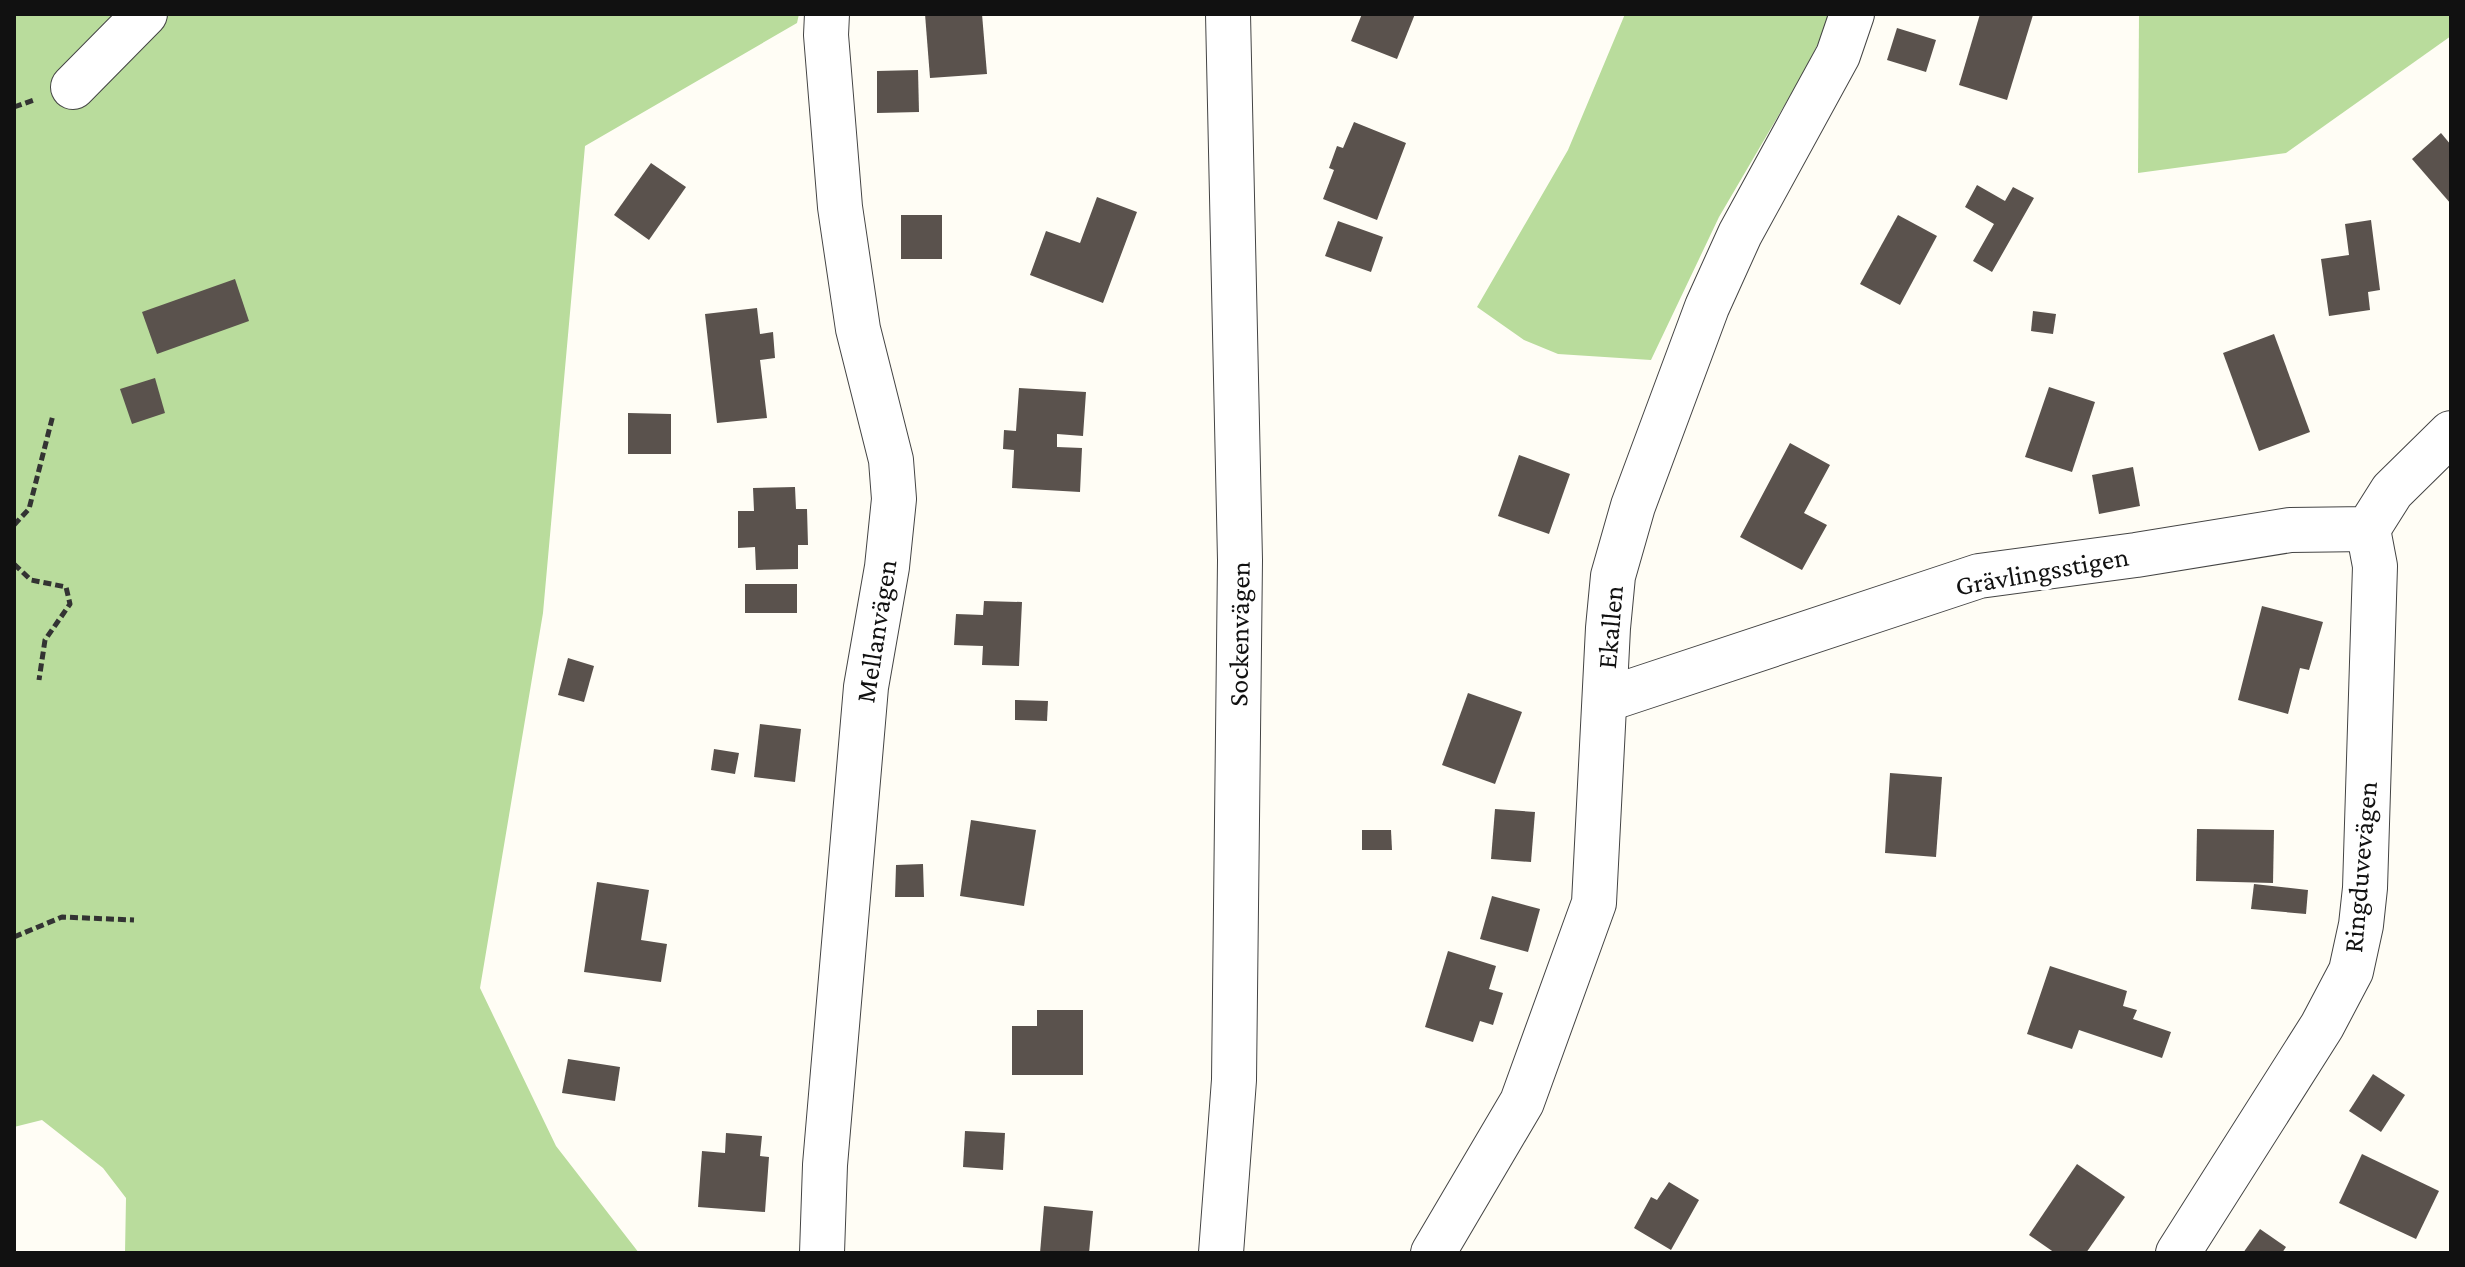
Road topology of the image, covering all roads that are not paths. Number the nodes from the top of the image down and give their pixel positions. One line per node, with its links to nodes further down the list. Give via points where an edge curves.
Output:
1 (145, 14): 5 (street)
2 (827, 14): 9 (street, Mellanvägen, via 840,207 858,329 891,460 894,499 866,687)
3 (1228, 14): 10 (street, Sockenvägen, via 1240,560 1234,1080)
4 (1852, 14): 8 (street, Ekallen, via 1838,55 1714,292 1633,506 1613,576)
5 (73, 87)
6 (2451, 433): 7 (street, via 2392,491)
7 (2368, 529): 8 (street, Grävlingsstigen, via 2290,530 1979,576); 12 (street, Ringduvevägen, via 2375,566 2365,888 2351,971 2322,1026)
8 (1605, 700): 11 (street, Ekallen, via 1594,903 1522,1102)
9 (822, 1253)
10 (1221, 1253)
11 (1433, 1253)
12 (2178, 1253)

